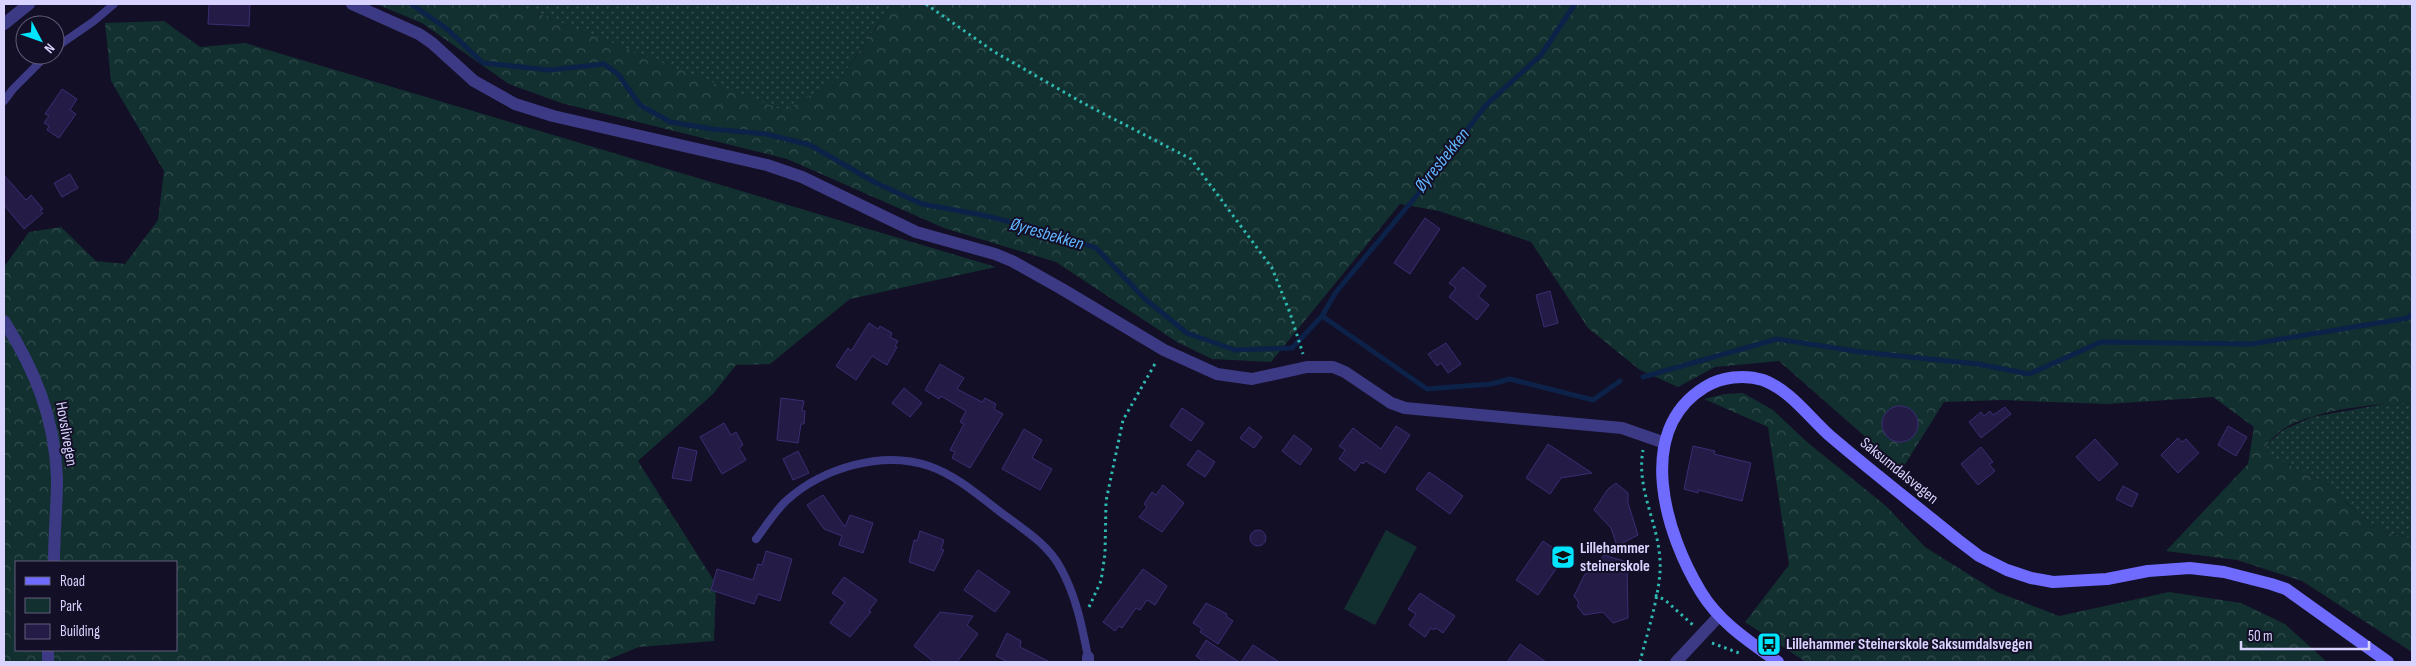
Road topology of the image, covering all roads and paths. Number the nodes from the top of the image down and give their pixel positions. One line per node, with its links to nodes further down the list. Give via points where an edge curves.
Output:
1 (29, 4): 5 (street)
2 (114, 4): 6 (lane)
3 (352, 4): 10 (street, via 419,34 474,81 515,104 562,118 767,165 802,177 916,232 1012,261)
4 (926, 4): 11 (path, via 993,51 1083,103 1191,159 1272,268)
5 (4, 24)
6 (65, 41)
7 (37, 65): 8 (lane)
8 (4, 101)
9 (4, 321): 15 (street, Hovslivegen, via 34,373 50,420 57,477)
10 (1164, 350): 11 (street, via 1217,374 1238,378); 16 (path, via 1123,420 1106,502 1102,581)
11 (1307, 366): 12 (street, via 1333,367 1345,372 1380,397 1405,408 1622,428)
12 (1647, 436): 13 (street); 19 (path, via 1641,467 1660,560 1660,576)
13 (1665, 443): 17 (main road, Saksumdalsvegen, via 1663,498 1670,525 1700,591); 22 (main road, Saksumdalsvegen, via 1678,414 1700,390 1726,378 1762,380 1788,395 1828,434 1978,556 2007,570 2054,582 2108,579 2177,568 2232,574 2286,589)
14 (756, 539): 16 (lane, via 786,501 822,478 866,461 913,461 930,466 965,485 1051,553 1070,586)
15 (54, 561)
16 (1080, 616): 18 (lane)
17 (1719, 616): 20 (street); 21 (main road, Saksumdalsvegen)
18 (1088, 660)
19 (1640, 662)
20 (1676, 662)
21 (1778, 662)
22 (2388, 662)

